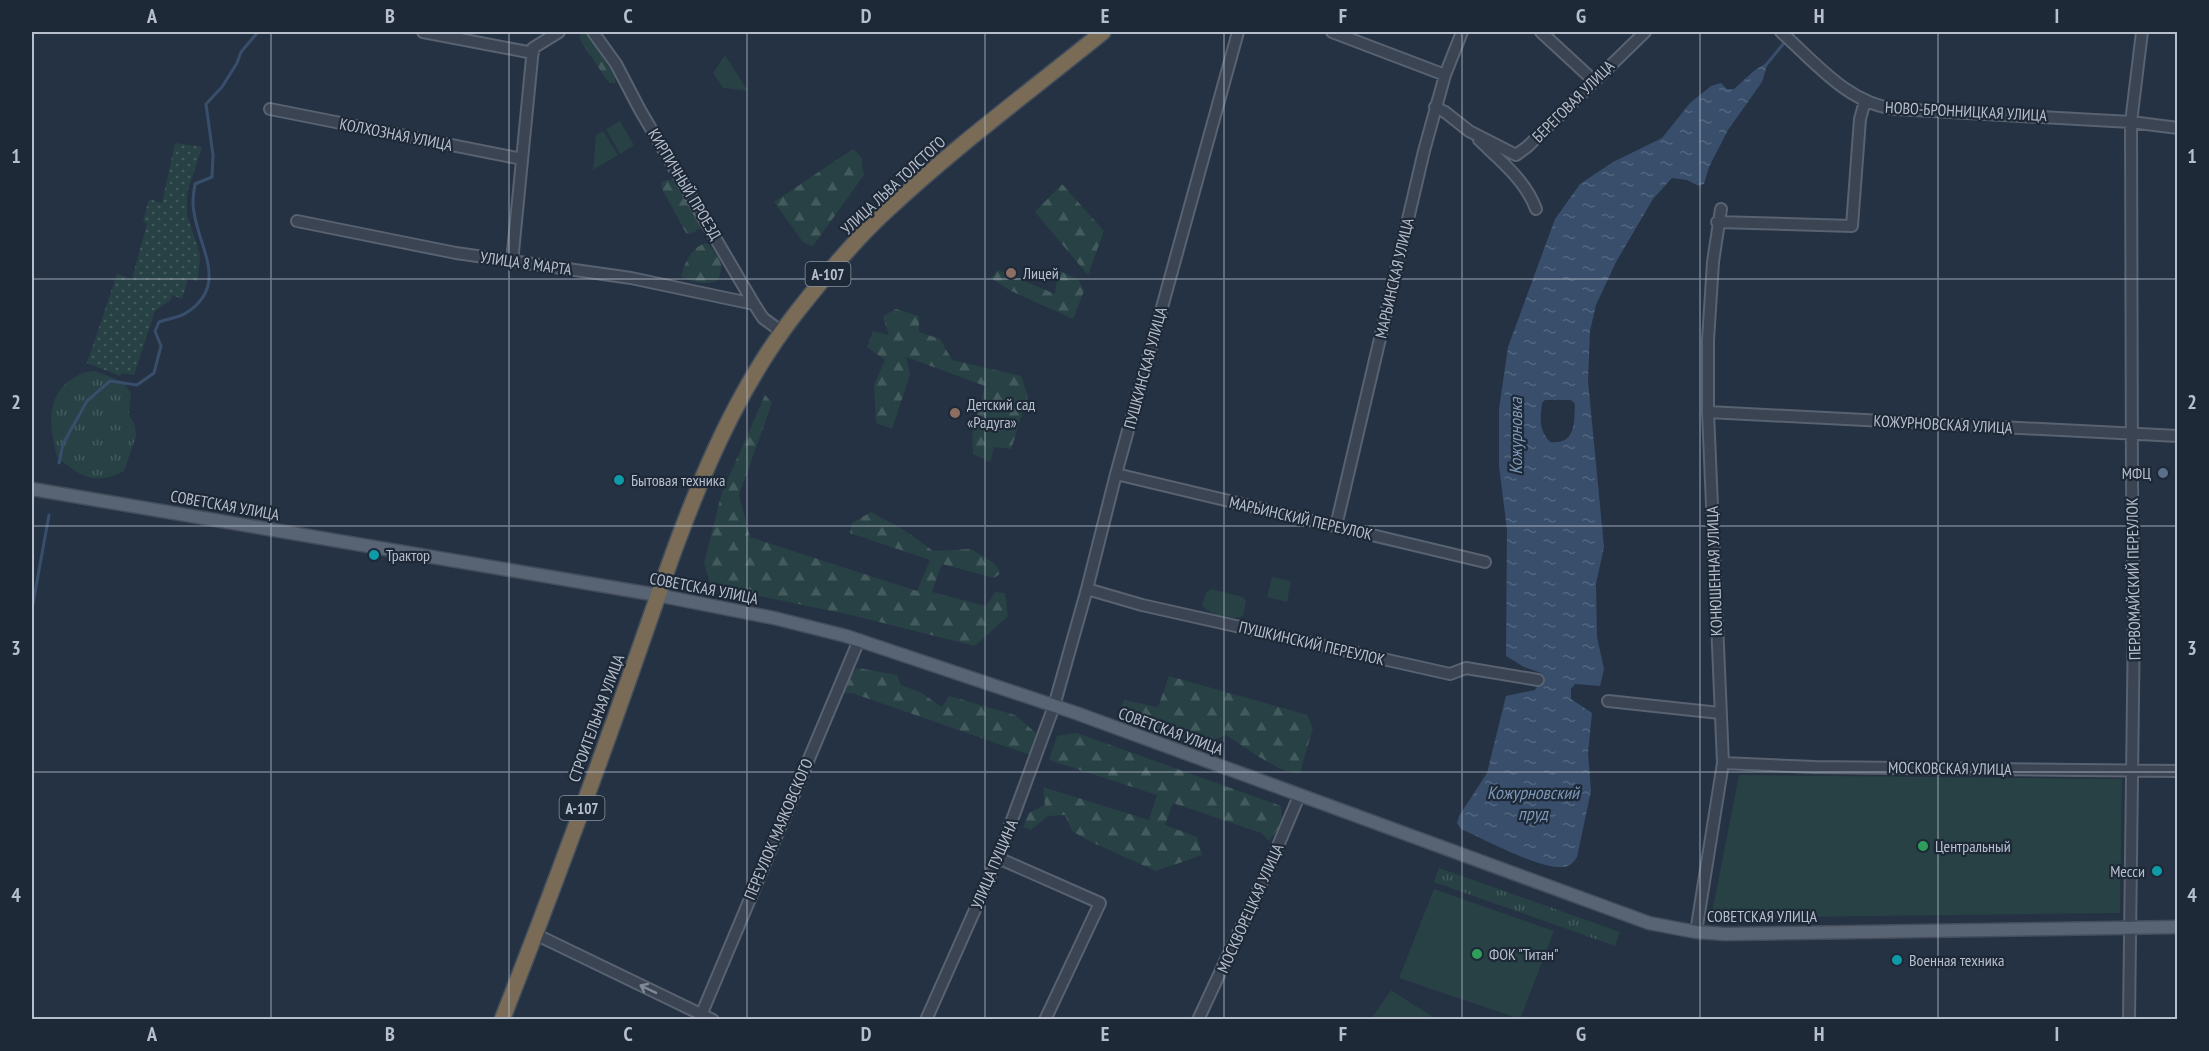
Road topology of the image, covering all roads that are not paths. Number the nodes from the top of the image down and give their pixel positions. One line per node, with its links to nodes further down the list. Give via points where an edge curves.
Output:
1 (423, 32): 12 (street)
2 (559, 32): 12 (street, via 533,48)
3 (593, 32): 27 (street, КИРПИЧНЫЙ ПРОЕЗД, via 625,78)
4 (1103, 32): 28 (highway, УЛИЦА ЛЬВА ТОЛСТОГО / А-107, via 882,215)
5 (1238, 32): 32 (street, ПУШКИНСКАЯ УЛИЦА)
6 (1332, 32): 13 (street)
7 (1462, 32): 13 (street, МАРЬИНСКАЯ УЛИЦА)
8 (1540, 32): 14 (street)
9 (1645, 32): 14 (street, БЕРЕГОВАЯ УЛИЦА)
10 (1781, 32): 15 (street, НОВО-БРОННИЦКАЯ УЛИЦА, via 1844,88)
11 (2142, 32): 18 (street, ПЕРВОМАЙСКИЙ ПЕРЕУЛОК)
12 (533, 53): 21 (street)
13 (1445, 75): 16 (street, МАРЬИНСКАЯ УЛИЦА)
14 (1593, 80): 20 (street, БЕРЕГОВАЯ УЛИЦА, via 1516,155)
15 (1865, 101): 18 (street, НОВО-БРОННИЦКАЯ УЛИЦА, via 1896,109); 25 (street, via 1860,119 1852,226)
16 (1436, 107): 20 (street, БЕРЕГОВАЯ УЛИЦА); 34 (street, МАРЬИНСКАЯ УЛИЦА)
17 (270, 109): 21 (street, КОЛХОЗНАЯ УЛИЦА)
18 (2132, 122): 19 (street, НОВО-БРОННИЦКАЯ УЛИЦА); 30 (street, ПЕРВОМАЙСКИЙ ПЕРЕУЛОК)
19 (2178, 128)
20 (1470, 131): 22 (street, via 1511,170 1530,193)
21 (522, 159): 26 (street)
22 (1536, 208)
23 (1721, 209): 25 (street, КОНЮШЕННАЯ УЛИЦА)
24 (297, 221): 26 (street, УЛИЦА 8 МАРТА)
25 (1717, 222): 29 (street, КОНЮШЕННАЯ УЛИЦА, via 1708,340)
26 (512, 262): 27 (street, УЛИЦА 8 МАРТА, via 631,278)
27 (754, 304): 28 (street, КИРПИЧНЫЙ ПРОЕЗД, via 763,318)
28 (782, 332): 37 (highway, УЛИЦА ЛЬВА ТОЛСТОГО / А-107, via 742,395 701,481)
29 (1708, 412): 30 (street, КОЖУРНОВСКАЯ УЛИЦА); 42 (street, КОНЮШЕННАЯ УЛИЦА)
30 (2132, 434): 31 (street, КОЖУРНОВСКАЯ УЛИЦА); 44 (street, ПЕРВОМАЙСКИЙ ПЕРЕУЛОК)
31 (2178, 436)
32 (1116, 474): 34 (street, МАРЬИНСКИЙ ПЕРЕУЛОК); 36 (street, ПУШКИНСКАЯ УЛИЦА)
33 (32, 489): 37 (main road, СОВЕТСКАЯ УЛИЦА)
34 (1336, 526): 35 (street, МАРЬИНСКИЙ ПЕРЕУЛОК)
35 (1485, 562)
36 (1087, 589): 39 (street, ПУШКИНСКИЙ ПЕРЕУЛОК, via 1142,605 1450,674 1466,668); 41 (street, ПУШКИНСКАЯ УЛИЦА)
37 (657, 595): 38 (main road, СОВЕТСКАЯ УЛИЦА); 51 (highway, СТРОИТЕЛЬНАЯ УЛИЦА / А-107)
38 (859, 640): 41 (main road, СОВЕТСКАЯ УЛИЦА); 52 (street, ПЕРЕУЛОК МАЯКОВСКОГО)
39 (1538, 680)
40 (1608, 701): 42 (street)
41 (1054, 706): 46 (main road, СОВЕТСКАЯ УЛИЦА); 47 (street, УЛИЦА ПУЩИНА)
42 (1720, 713): 43 (street, КОНЮШЕННАЯ УЛИЦА)
43 (1723, 763): 44 (street, МОСКОВСКАЯ УЛИЦА); 50 (street, КОНЮШЕННАЯ УЛИЦА)
44 (2132, 770): 45 (street, МОСКОВСКАЯ УЛИЦА); 48 (street, ПЕРВОМАЙСКИЙ ПЕРЕУЛОК)
45 (2178, 771)
46 (1299, 796): 50 (main road, СОВЕТСКАЯ УЛИЦА, via 1602,907 1649,923); 57 (street, МОСКВОРЕЦКАЯ УЛИЦА)
47 (998, 858): 55 (street, УЛИЦА ПУЩИНА); 56 (street, via 1100,903)
48 (2130, 927): 49 (main road, СОВЕТСКАЯ УЛИЦА); 50 (main road, СОВЕТСКАЯ УЛИЦА); 58 (street, ПЕРВОМАЙСКИЙ ПЕРЕУЛОК)
49 (2178, 927)
50 (1696, 932)
51 (536, 934): 52 (street, one-way to 51); 53 (highway, СТРОИТЕЛЬНАЯ УЛИЦА / А-107)
52 (700, 1017): 54 (street)
53 (502, 1020)
54 (713, 1020)
55 (926, 1020)
56 (1045, 1020)
57 (1198, 1020)
58 (2129, 1020)

